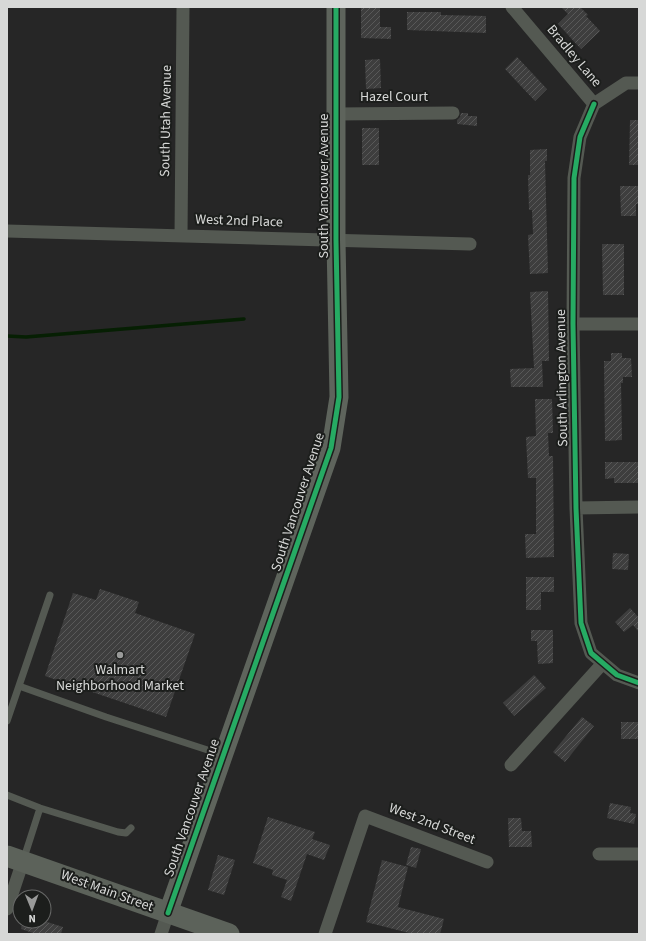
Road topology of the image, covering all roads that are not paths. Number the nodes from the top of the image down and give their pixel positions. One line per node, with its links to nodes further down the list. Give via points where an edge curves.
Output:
1 (183, 7): 9 (street, South Utah Avenue)
2 (336, 7): 7 (street, South Vancouver Avenue)
3 (512, 7): 5 (street, Bradley Lane)
4 (639, 83): 5 (street, Bradley Lane, via 626,83)
5 (594, 104): 12 (street, South Arlington Avenue, via 580,137 574,178)
6 (453, 113): 7 (street, Hazel Court)
7 (336, 114): 10 (street, South Vancouver Avenue)
8 (7, 231): 9 (street, West 2nd Place)
9 (181, 236): 10 (street, West 2nd Place)
10 (336, 240): 11 (street, West 2nd Place); 21 (street, South Vancouver Avenue, via 339,397 331,448)
11 (470, 244)
12 (573, 324): 13 (street); 15 (street, South Arlington Avenue)
13 (639, 324)
14 (639, 507): 15 (street)
15 (576, 508): 17 (street, South Arlington Avenue, via 581,623 591,653)
16 (50, 595): 19 (lane)
17 (603, 663): 18 (street, via 616,675); 22 (street)
18 (639, 683)
19 (19, 686): 20 (lane); 21 (lane)
20 (7, 722)
21 (224, 756): 31 (street, South Vancouver Avenue)
22 (511, 765)
23 (7, 795): 24 (lane)
24 (40, 808): 25 (lane, via 118,832 126,833); 28 (lane)
25 (131, 828)
26 (599, 854): 27 (street)
27 (639, 854)
28 (15, 859): 30 (street); 31 (main road, West Main Street)
29 (487, 862): 34 (street, West 2nd Street, via 365,816)
30 (7, 909)
31 (168, 913): 32 (street); 33 (main road, West Main Street)
32 (161, 934)
33 (229, 934)
34 (325, 934)

